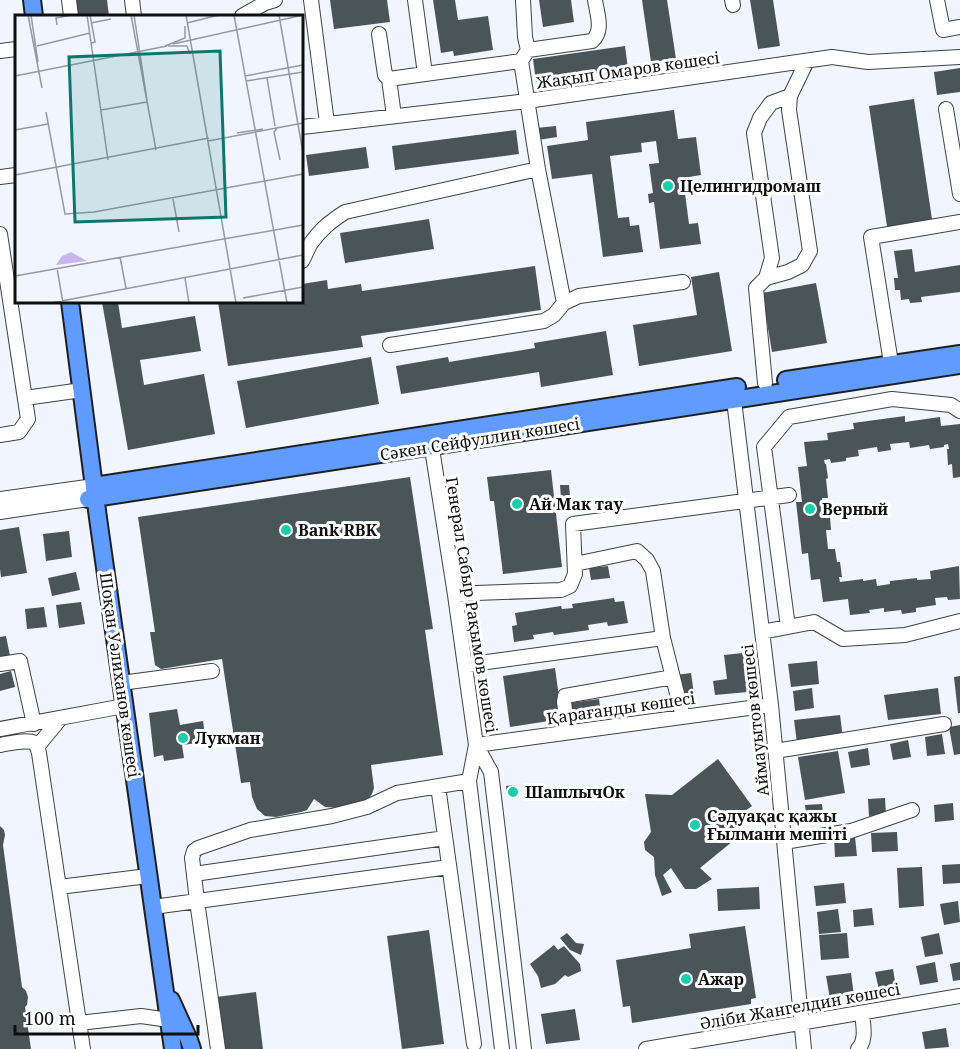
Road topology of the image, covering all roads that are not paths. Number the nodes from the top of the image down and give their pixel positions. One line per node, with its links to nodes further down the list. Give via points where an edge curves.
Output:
1 (32, 0): 10 (main road)
2 (69, 0): 11 (street)
3 (132, 0): 12 (street)
4 (274, 0): 13 (street)
5 (311, 0): 27 (street)
6 (415, 0): 21 (street)
7 (523, 0): 18 (street)
8 (595, 0): 18 (street, via 600,29 592,41)
9 (937, 0): 14 (street, via 944,30)
10 (34, 15)
11 (71, 15)
12 (134, 15)
13 (244, 15)
14 (960, 27)
15 (380, 34): 22 (street, via 385,75)
16 (15, 49): 17 (street)
17 (0, 51)
18 (524, 56): 21 (street); 24 (street)
19 (960, 57): 20 (street, Жақып Омаров көшесі, via 868,62 832,57)
20 (807, 61): 23 (street); 24 (street, Жақып Омаров көшесі)
21 (425, 74): 22 (street)
22 (389, 79): 26 (street)
23 (790, 96): 36 (street, via 771,103 754,133 772,258); 36 (street, via 810,251 802,265)
24 (527, 101): 26 (street, Жақып Омаров көшесі); 29 (street)
25 (946, 109): 32 (street)
26 (394, 116): 27 (street, Жақып Омаров көшесі)
27 (327, 123): 28 (street, Жақып Омаров көшесі)
28 (303, 127)
29 (538, 169): 35 (street, via 345,212 327,224); 39 (street)
30 (15, 175): 31 (street)
31 (0, 177)
32 (960, 194)
33 (960, 222): 43 (street, via 871,237)
34 (0, 234): 47 (street)
35 (303, 259)
36 (766, 278): 44 (street, via 756,288)
37 (684, 282): 39 (street, via 579,296)
38 (70, 303): 45 (main road, Шоқан Уәлиханов көшесі)
39 (564, 303): 40 (street, via 543,321)
40 (390, 345)
41 (960, 354): 43 (main road, Сәкен Сейфуллин көшесі)
42 (960, 365): 43 (main road, Сәкен Сейфуллин көшесі)
43 (885, 368): 44 (main road, Сәкен Сейфуллин көшесі); 46 (main road, Сәкен Сейфуллин көшесі); 48 (street)
44 (765, 383): 46 (main road, Сәкен Сейфуллин көшесі)
45 (82, 390): 47 (street); 52 (main road, Шоқан Уәлиханов көшесі)
46 (733, 394): 51 (main road, Сәкен Сейфуллин көшесі); 56 (street, Аймауытов көшесі)
47 (25, 399): 50 (street, via 28,419 19,432)
48 (888, 399): 49 (street, via 951,405); 54 (street, via 789,417 764,447)
49 (960, 411)
50 (0, 435)
51 (430, 441): 52 (main road, Сәкен Сейфуллин көшесі); 59 (street, Генерал Сабыр Рақымов көшесі)
52 (92, 494): 55 (street, Сәкен Сейфуллин көшесі); 57 (street, Сәкен Сейфуллин көшесі); 68 (main road, Шоқан Уәлиханов көшесі)
53 (789, 495): 54 (street)
54 (771, 497): 56 (street); 61 (street)
55 (0, 499)
56 (746, 501): 58 (street, via 573,524); 62 (street, Аймауытов көшесі)
57 (0, 512)
58 (575, 564): 59 (street, via 570,585 561,591); 63 (street, via 637,551 653,571)
59 (455, 595): 65 (street, Генерал Сабыр Рақымов көшесі)
60 (960, 621): 61 (street, via 905,635 843,639 814,622)
61 (788, 627): 62 (street)
62 (762, 632): 69 (street, Аймауытов көшесі)
63 (663, 638): 65 (street); 67 (street)
64 (0, 664): 73 (street, via 20,661)
65 (465, 664): 78 (street, Генерал Сабыр Рақымов көшесі)
66 (212, 671): 68 (street)
67 (673, 677): 71 (street); 76 (street, via 565,696)
68 (121, 683): 70 (main road, Шоқан Уәлиханов көшесі)
69 (771, 705): 71 (street, Қарағанды көшесі); 80 (street, Аймауытов көшесі)
70 (124, 706): 72 (street); 88 (main road, Шоқан Уәлиханов көшесі)
71 (683, 717): 76 (street, Қарағанды көшесі)
72 (60, 719): 73 (street); 79 (street)
73 (34, 724): 75 (street)
74 (944, 724): 80 (street)
75 (0, 729)
76 (568, 732): 78 (street, Қарағанды көшесі)
77 (0, 745): 79 (street, via 32,741)
78 (476, 745): 81 (street, Генерал Сабыр Рақымов көшесі); 104 (street, Генерал Сабыр Рақымов көшесі, via 491,772)
79 (38, 747): 89 (street)
80 (775, 751): 85 (street, Аймауытов көшесі)
81 (469, 781): 82 (street); 103 (street, Генерал Сабыр Рақымов көшесі)
82 (438, 786): 84 (street); 87 (street, via 397,793 366,807 250,831 198,848 192,858)
83 (912, 810): 85 (street, via 851,831)
84 (445, 838): 86 (street); 87 (street)
85 (784, 842): 97 (street, Аймауытов көшесі)
86 (449, 867): 90 (street); 98 (street)
87 (194, 874): 90 (street)
88 (148, 876): 89 (street); 91 (main road, Шоқан Уәлиханов көшесі)
89 (59, 887): 96 (street)
90 (197, 901): 91 (street); 102 (street)
91 (153, 907): 92 (main road, Шоқан Уәлиханов көшесі)
92 (164, 986): 95 (main road, Шоқан Уәлиханов көшесі); 101 (main road)
93 (960, 996): 94 (street, Әліби Жангелдин көшесі)
94 (862, 1013): 97 (street, Әліби Жангелдин көшесі); 107 (street, via 864,1038)
95 (169, 1020): 96 (street, via 141,1016); 100 (main road, Шоқан Уәлиханов көшесі)
96 (79, 1023): 99 (street)
97 (801, 1023): 105 (street, Әліби Жангелдин көшесі); 106 (street, Аймауытов көшесі)
98 (474, 1044)
99 (83, 1049)
100 (173, 1049)
101 (192, 1049)
102 (218, 1049)
103 (502, 1049)
104 (524, 1049)
105 (646, 1049)
106 (804, 1049)
107 (858, 1049)

